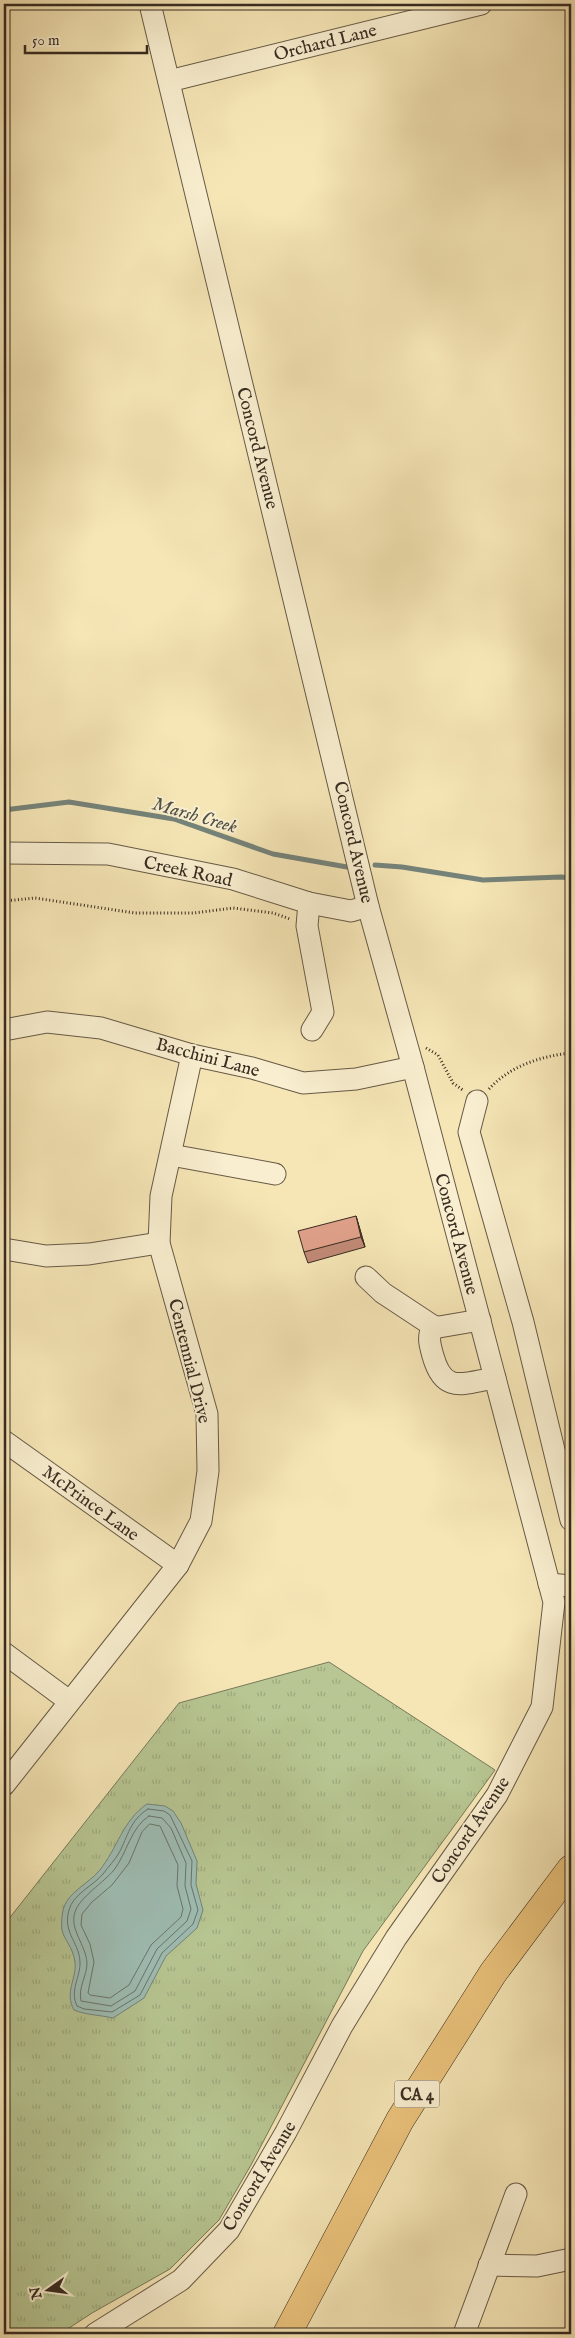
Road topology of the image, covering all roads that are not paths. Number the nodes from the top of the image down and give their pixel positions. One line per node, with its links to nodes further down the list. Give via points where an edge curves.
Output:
1 (150, 4): 3 (street, Concord Avenue)
2 (481, 4): 3 (street, Orchard Lane)
3 (169, 81): 6 (street, Concord Avenue)
4 (4, 853): 5 (street, Creek Road, via 108,854 233,879)
5 (309, 902): 6 (street, Creek Road, via 351,911); 8 (street, via 307,926 323,1012)
6 (368, 906): 10 (street, Concord Avenue)
7 (4, 1030): 9 (street, Bacchini Lane, via 47,1022 101,1028)
8 (312, 1030)
9 (192, 1055): 10 (street, Bacchini Lane, via 303,1083 356,1079); 12 (street, Centennial Drive)
10 (413, 1067): 17 (street, Concord Avenue)
11 (477, 1101): 21 (street, via 469,1132 523,1322)
12 (171, 1155): 13 (street); 14 (street, Centennial Drive, via 160,1196)
13 (275, 1174)
14 (159, 1243): 15 (street, via 89,1254 46,1256); 22 (street, Centennial Drive, via 207,1414 208,1471 202,1521)
15 (4, 1249)
16 (366, 1277): 18 (street, via 383,1293)
17 (480, 1320): 18 (street); 19 (street, Concord Avenue)
18 (433, 1326): 19 (street, via 429,1334 430,1346 438,1372 444,1380 457,1384)
19 (495, 1378): 23 (street, Concord Avenue)
20 (4, 1441): 22 (street, McPrince Lane)
21 (571, 1520)
22 (178, 1565): 26 (street, Centennial Drive)
23 (549, 1584): 24 (street); 32 (street, Concord Avenue, via 554,1602 542,1707 497,1794 396,1938 347,2018 229,2230 181,2280)
24 (571, 1586)
25 (4, 1654): 26 (street)
26 (69, 1701): 27 (street, Centennial Drive)
27 (4, 1785)
28 (571, 1868): 33 (highway, CA 4, via 493,1973 400,2120)
29 (516, 2194): 31 (street)
30 (571, 2259): 31 (street, via 537,2266)
31 (490, 2265): 34 (street)
32 (95, 2334)
33 (288, 2334)
34 (464, 2334)

